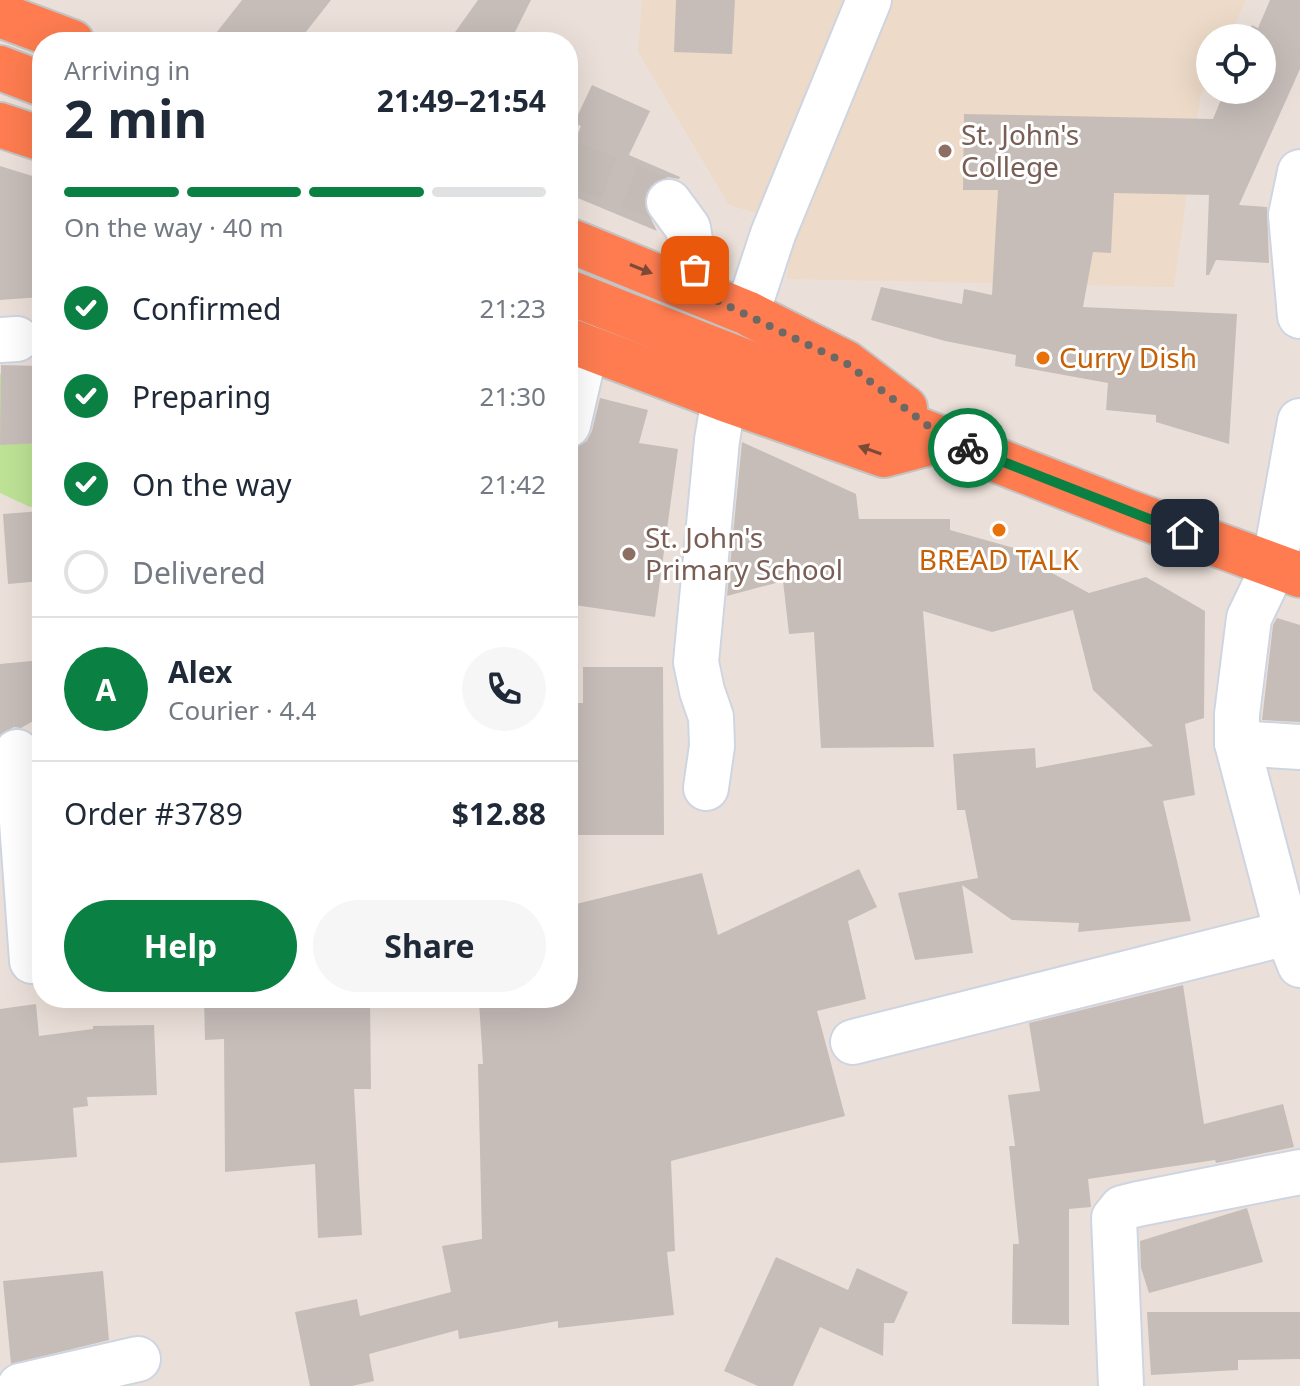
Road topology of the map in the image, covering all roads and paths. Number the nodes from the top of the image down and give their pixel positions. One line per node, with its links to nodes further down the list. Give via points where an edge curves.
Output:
1 (869, 0): 13 (street, via 773,234)
2 (0, 15): 3 (highway)
3 (45, 32)
4 (0, 68): 5 (highway)
5 (32, 80)
6 (0, 125): 7 (highway)
7 (32, 136)
8 (1300, 172): 14 (street, via 1291,215)
9 (669, 202): 11 (street, via 688,228)
10 (578, 244): 11 (highway, one-way to 11)
11 (699, 292): 13 (highway)
12 (578, 296): 18 (highway)
13 (747, 313): 18 (highway, via 846,363)
14 (1300, 316)
15 (578, 343): 16 (highway)
16 (724, 399): 18 (highway, one-way to 16, via 884,455); 23 (street, via 696,662 711,717)
17 (1300, 421): 19 (street)
18 (945, 439): 19 (highway)
19 (1287, 570): 20 (street, via 1249,618)
20 (1237, 743): 21 (street); 24 (street)
21 (1300, 747)
22 (20, 750): 25 (street)
23 (706, 788)
24 (1294, 949): 26 (street)
25 (25, 961)
26 (853, 1042)
27 (1300, 1172): 30 (street, via 1117,1212)
28 (138, 1359): 29 (street)
29 (20, 1386)
30 (1121, 1386)

